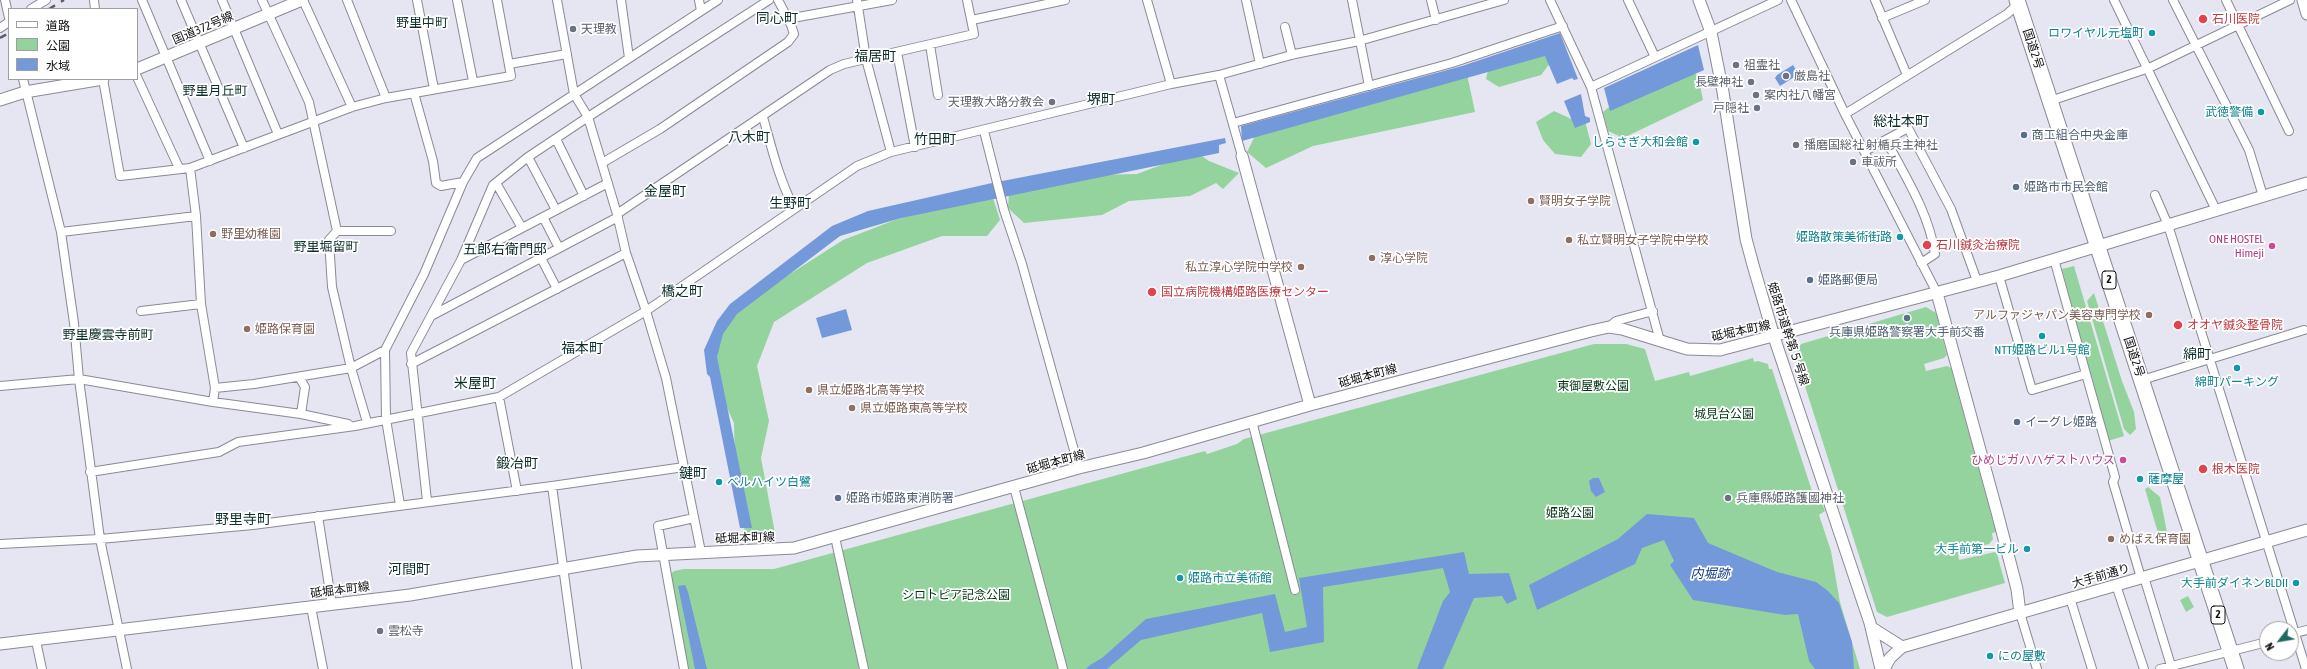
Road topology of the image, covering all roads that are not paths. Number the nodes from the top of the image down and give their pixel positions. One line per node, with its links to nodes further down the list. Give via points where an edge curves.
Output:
1 (5, 0): 42 (street)
2 (46, 0): 40 (street)
3 (142, 0): 61 (street)
4 (181, 0): 55 (street)
5 (222, 0): 52 (street)
6 (262, 0): 43 (street)
7 (302, 0): 43 (street, 国道372号線); 87 (street)
8 (347, 0): 84 (street)
9 (417, 0): 79 (street)
10 (457, 0): 75 (street)
11 (497, 0): 65 (street)
12 (557, 0): 59 (street)
13 (621, 0): 62 (street)
14 (699, 0): 41 (street)
15 (718, 0): 41 (street)
16 (769, 0): 89 (street)
17 (778, 0): 46 (street)
18 (892, 0): 39 (street)
19 (968, 0): 47 (street)
20 (1065, 0): 47 (street)
21 (1147, 0): 76 (street)
22 (1246, 0): 66 (street)
23 (1352, 0): 54 (street)
24 (1431, 0): 48 (street)
25 (1504, 0): 48 (street)
26 (1550, 0): 50 (street)
27 (1628, 0): 63 (street)
28 (1699, 0): 53 (street, 姫路市道幹第５号線)
29 (1778, 0): 53 (street)
30 (1791, 0): 88 (street)
31 (1875, 0): 45 (street)
32 (1925, 0): 45 (street)
33 (2114, 0): 67 (street)
34 (2173, 0): 57 (street)
35 (2226, 0): 49 (street)
36 (2290, 0): 49 (street)
37 (2302, 0): 44 (street)
38 (2019, 1): 70 (street, via 2007,14); 86 (highway, 国道2号 / 2)
39 (858, 3): 46 (street); 64 (street)
40 (33, 8)
41 (701, 11): 62 (street)
42 (8, 14)
43 (268, 14): 52 (street, 国道372号線); 91 (street, via 309,102)
44 (2307, 14)
45 (1882, 18): 70 (street)
46 (787, 19): 105 (street, via 794,34 788,42 660,129)
47 (972, 20): 56 (street, via 974,34)
48 (1436, 20): 54 (street)
49 (2238, 25): 57 (street); 94 (street)
50 (1562, 26): 77 (street, via 1452,63); 78 (street)
51 (1285, 27): 60 (street)
52 (234, 29): 55 (street, 国道372号線); 95 (street)
53 (1711, 32): 63 (street); 144 (street, 姫路市道幹第５号線, via 1746,239)
54 (1359, 41): 60 (street); 77 (street)
55 (199, 43): 61 (street, 国道372号線); 99 (street)
56 (930, 45): 58 (street); 83 (street)
57 (2195, 45): 67 (street); 114 (street, via 2249,150)
58 (897, 52): 64 (street); 98 (street)
59 (567, 54): 65 (street); 82 (street)
60 (1292, 55): 66 (street)
61 (166, 58): 68 (street, 国道372号線); 104 (street)
62 (629, 58): 82 (street)
63 (1655, 58): 78 (street)
64 (866, 59): 90 (street, via 830,70); 101 (street)
65 (509, 64): 75 (street, via 511,76)
66 (1260, 64): 69 (street)
67 (2149, 68): 86 (street); 117 (street)
68 (138, 69)
69 (1219, 75): 76 (street); 92 (street)
70 (1907, 75): 88 (street)
71 (138, 79): 106 (street)
72 (23, 80): 80 (street)
73 (97, 80): 80 (street)
74 (103, 80): 106 (street, via 120,176)
75 (473, 81): 79 (street)
76 (1171, 84): 93 (street)
77 (1369, 86): 92 (street)
78 (1591, 87): 140 (street)
79 (434, 89): 81 (street)
80 (25, 92): 85 (street); 125 (street)
81 (414, 93): 84 (street); 108 (street, via 433,161 436,183 441,186)
82 (574, 94): 89 (street); 108 (street, via 477,158)
83 (938, 95)
84 (386, 98): 87 (street)
85 (0, 100)
86 (2050, 102): 126 (highway, 国道2号 / 2)
87 (352, 107): 91 (street)
88 (1845, 114): 100 (street)
89 (588, 116): 96 (street); 105 (street)
90 (763, 117): 115 (street, via 773,158 784,190); 119 (street)
91 (313, 122): 95 (street); 123 (street)
92 (1233, 123): 102 (street)
93 (984, 131): 98 (street); 166 (street, via 992,168 1022,264)
94 (2289, 132)
95 (278, 134): 99 (street)
96 (556, 139): 103 (street); 113 (street)
97 (1886, 140): 100 (street); 132 (street, via 1933,236 1935,254); 134 (street, via 1908,128 1951,209)
98 (915, 147): 101 (street)
99 (244, 148): 104 (street)
100 (1865, 151): 132 (street)
101 (891, 152): 115 (street, via 857,166)
102 (1242, 156): 158 (street)
103 (528, 158): 109 (street); 116 (street)
104 (210, 161): 107 (street)
105 (602, 163): 110 (street)
106 (179, 168): 107 (street)
107 (190, 168): 118 (street)
108 (463, 182): 146 (street, via 424,274)
109 (496, 183): 122 (street); 131 (street)
110 (608, 183): 113 (street); 119 (street)
111 (2307, 183): 114 (street, 砥堀本町線)
112 (2155, 194): 121 (street)
113 (584, 196): 116 (street)
114 (2263, 196): 117 (street, 砥堀本町線)
115 (794, 208): 139 (street)
116 (556, 210): 120 (street)
117 (2216, 210): 121 (street, 砥堀本町線)
118 (196, 216): 125 (street); 137 (street)
119 (617, 216): 127 (street); 128 (street)
120 (543, 217): 122 (street); 127 (street)
121 (2168, 225): 126 (street, 砥堀本町線); 147 (street)
122 (522, 228): 131 (street)
123 (337, 231): 124 (street); 149 (street, via 330,240 332,287)
124 (391, 231)
125 (61, 232): 152 (street)
126 (2098, 246): 130 (street, 砥堀本町線); 153 (highway, 国道2号 / 2)
127 (559, 248): 129 (street)
128 (626, 253): 135 (street); 139 (street)
129 (541, 258): 135 (street); 141 (street)
130 (2054, 259): 133 (street, 砥堀本町線); 150 (street)
131 (461, 260): 141 (street)
132 (1921, 263): 136 (street)
133 (1999, 276): 134 (street, 砥堀本町線); 150 (street, via 2032,390)
134 (1977, 281): 136 (street, 砥堀本町線)
135 (557, 289): 148 (street)
136 (1937, 293): 144 (street, 砥堀本町線); 190 (street, via 2017,589)
137 (201, 304): 138 (street); 155 (street)
138 (141, 311)
139 (646, 311): 156 (street); 165 (street, via 666,378)
140 (1653, 311): 142 (street, via 1616,321); 145 (street)
141 (430, 316): 148 (street, via 411,353)
142 (1609, 328): 145 (street, 砥堀本町線); 158 (street, 砥堀本町線)
143 (2304, 330): 147 (street)
144 (1774, 337): 145 (street, 砥堀本町線, via 1710,351 1687,349); 192 (street, 姫路市道幹第５号線)
145 (1660, 340)
146 (385, 350): 149 (street); 161 (street)
147 (2210, 359): 153 (street); 178 (street)
148 (411, 364): 160 (street)
149 (351, 368): 151 (street); 163 (street)
150 (2086, 374): 184 (street, via 2115,477 2113,482)
151 (299, 377): 155 (street); 159 (street, via 305,387)
152 (79, 379): 154 (street); 157 (street); 167 (street)
153 (2142, 380): 182 (highway, 国道2号 / 2)
154 (0, 386)
155 (215, 388): 157 (street)
156 (499, 397): 160 (street); 170 (street)
157 (213, 402): 159 (street)
158 (1310, 405): 162 (street, 砥堀本町線)
159 (301, 414): 164 (street)
160 (418, 414): 161 (street); 171 (street)
161 (386, 419): 163 (street); 172 (street)
162 (1252, 421): 166 (street, 砥堀本町線, via 1143,453); 186 (street)
163 (367, 422): 164 (street)
164 (355, 426): 167 (street, via 238,442 219,452)
165 (684, 467): 168 (street); 174 (street)
166 (1078, 468): 169 (street, 砥堀本町線)
167 (90, 472): 177 (street)
168 (552, 486): 170 (street); 183 (street)
169 (1014, 487): 176 (street, 砥堀本町線); 207 (street)
170 (516, 491): 171 (street)
171 (427, 501): 172 (street)
172 (400, 505): 173 (street)
173 (318, 516): 177 (street, via 253,525); 188 (street)
174 (694, 518): 180 (street); 181 (street, via 658,526)
175 (2307, 530): 178 (street, 大手前通り)
176 (836, 537): 180 (street, 砥堀本町線, via 786,549); 206 (street)
177 (100, 539): 179 (street); 193 (street)
178 (2265, 542): 182 (street, 大手前通り); 191 (street)
179 (0, 544)
180 (701, 552): 181 (street, 砥堀本町線)
181 (662, 554): 183 (street, 砥堀本町線); 205 (street)
182 (2201, 560): 184 (street, 大手前通り); 199 (highway, 国道2号 / 2)
183 (562, 570): 188 (street, 砥堀本町線, via 410,595); 204 (street)
184 (2143, 577): 185 (street, 大手前通り); 200 (street)
185 (2116, 585): 187 (street, 大手前通り); 211 (street)
186 (1295, 590)
187 (2070, 598): 190 (street, 大手前通り); 210 (street)
188 (332, 604): 189 (street, 砥堀本町線)
189 (312, 607): 193 (street, 砥堀本町線); 203 (street)
190 (2020, 613): 197 (street, 大手前通り); 209 (street)
191 (2289, 621)
192 (1872, 628): 197 (street); 208 (street, 姫路市道幹第５号線)
193 (121, 630): 194 (street, 砥堀本町線); 202 (street)
194 (36, 640): 195 (street, 砥堀本町線); 201 (street)
195 (0, 644)
196 (2259, 644): 199 (street)
197 (1902, 647): 208 (street)
198 (2299, 650): 214 (street)
199 (2230, 652): 200 (street); 213 (highway, 国道2号 / 2)
200 (2172, 668): 212 (street)
201 (42, 669)
202 (127, 669)
203 (323, 669)
204 (577, 669)
205 (684, 669)
206 (864, 669)
207 (1063, 669)
208 (1882, 669)
209 (2037, 669)
210 (2092, 669)
211 (2144, 669)
212 (2160, 669)
213 (2236, 669)
214 (2306, 669)

